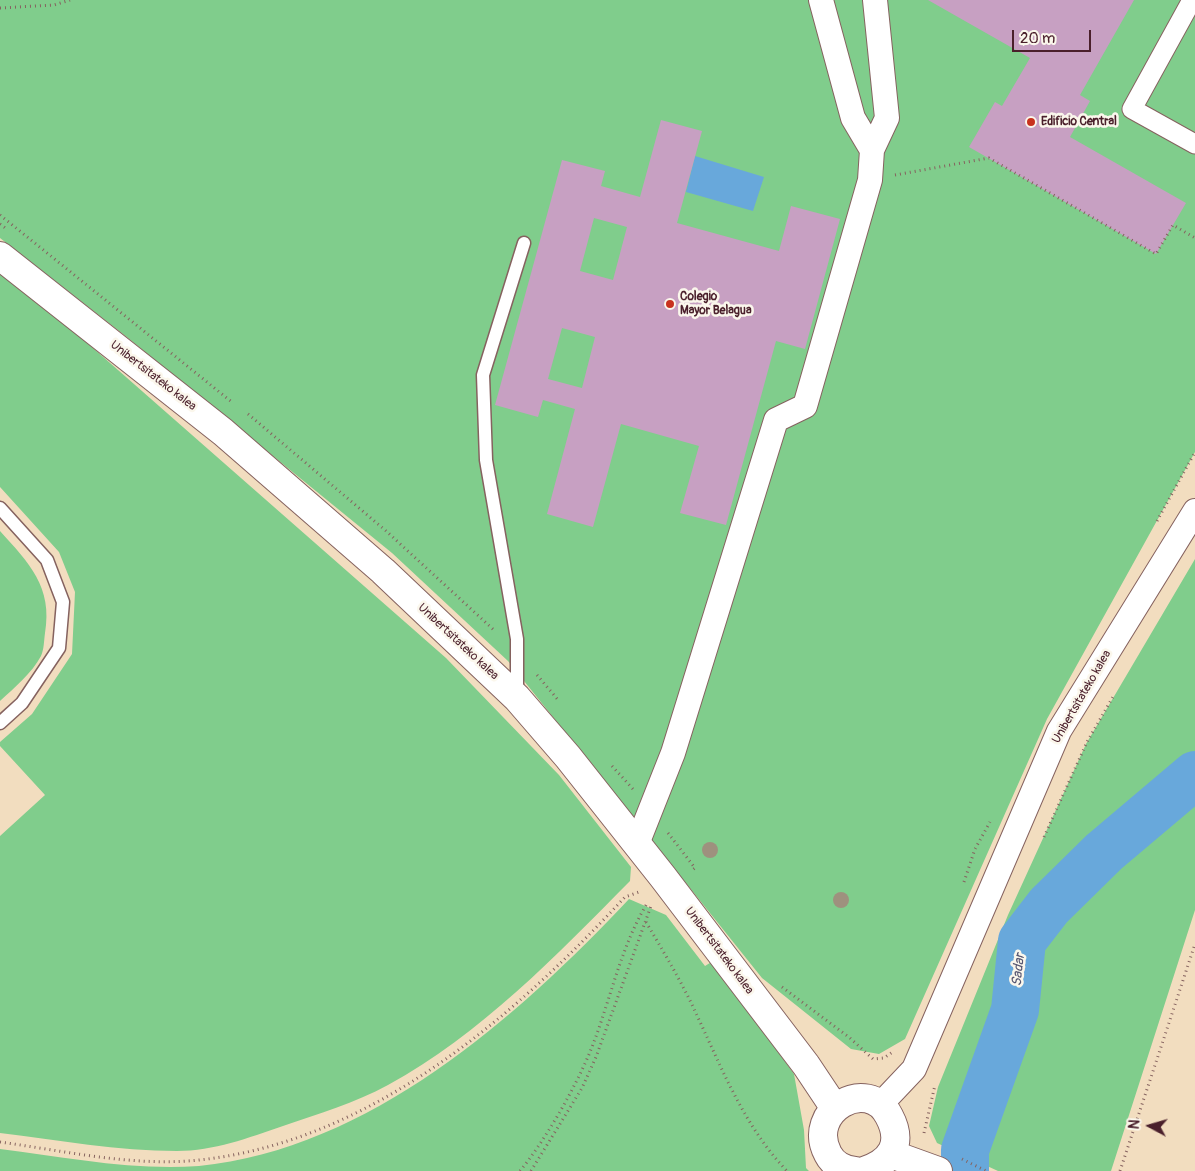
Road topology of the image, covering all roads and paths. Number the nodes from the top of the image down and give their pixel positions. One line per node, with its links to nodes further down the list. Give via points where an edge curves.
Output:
1 (70, 0): 5 (path, via 54,5)
2 (821, 0): 7 (street, via 853,118)
3 (875, 0): 7 (street, via 887,118)
4 (1192, 0): 6 (street, via 1132,109)
5 (0, 8)
6 (1195, 144)
7 (872, 150): 8 (street)
8 (870, 180): 9 (path, via 989,158 1156,254 1173,225); 18 (street, via 805,406 776,420 673,753)
9 (1195, 238)
10 (524, 243): 15 (lane, via 483,375 486,460 519,653)
11 (0, 256): 15 (main road, Unibertsitateko kalea, via 223,432 384,571)
12 (0, 508): 16 (lane, via 47,560 63,602 59,648 22,703)
13 (1195, 512): 23 (street, Unibertsitateko kalea, via 1059,731 914,1069)
14 (1115, 692): 17 (path, via 1087,742)
15 (517, 698): 18 (main road, Unibertsitateko kalea)
16 (0, 723)
17 (1043, 838)
18 (637, 844): 24 (main road, Unibertsitateko kalea, via 806,1065)
19 (647, 892): 26 (path, via 625,896 555,968 498,1019 435,1068 360,1110 303,1134 244,1152 199,1160 164,1161)
20 (650, 900): 29 (path, via 635,923 590,1052 572,1089)
21 (1195, 944): 35 (path)
22 (938, 1080): 25 (path, via 924,1132)
23 (880, 1105): 24 (main road, via 856,1098); 27 (main road, via 895,1127)
24 (834, 1107): 32 (main road, via 825,1120 824,1147 830,1158 841,1167)
25 (927, 1138)
26 (0, 1142)
27 (891, 1154): 28 (main road); 33 (main road, via 880,1165)
28 (947, 1164): 34 (path)
29 (520, 1171)
30 (531, 1171): 31 (path, via 586,1080 646,922 751,1124)
31 (787, 1171)
32 (855, 1171)
33 (864, 1171)
34 (986, 1171)
35 (1120, 1171)

